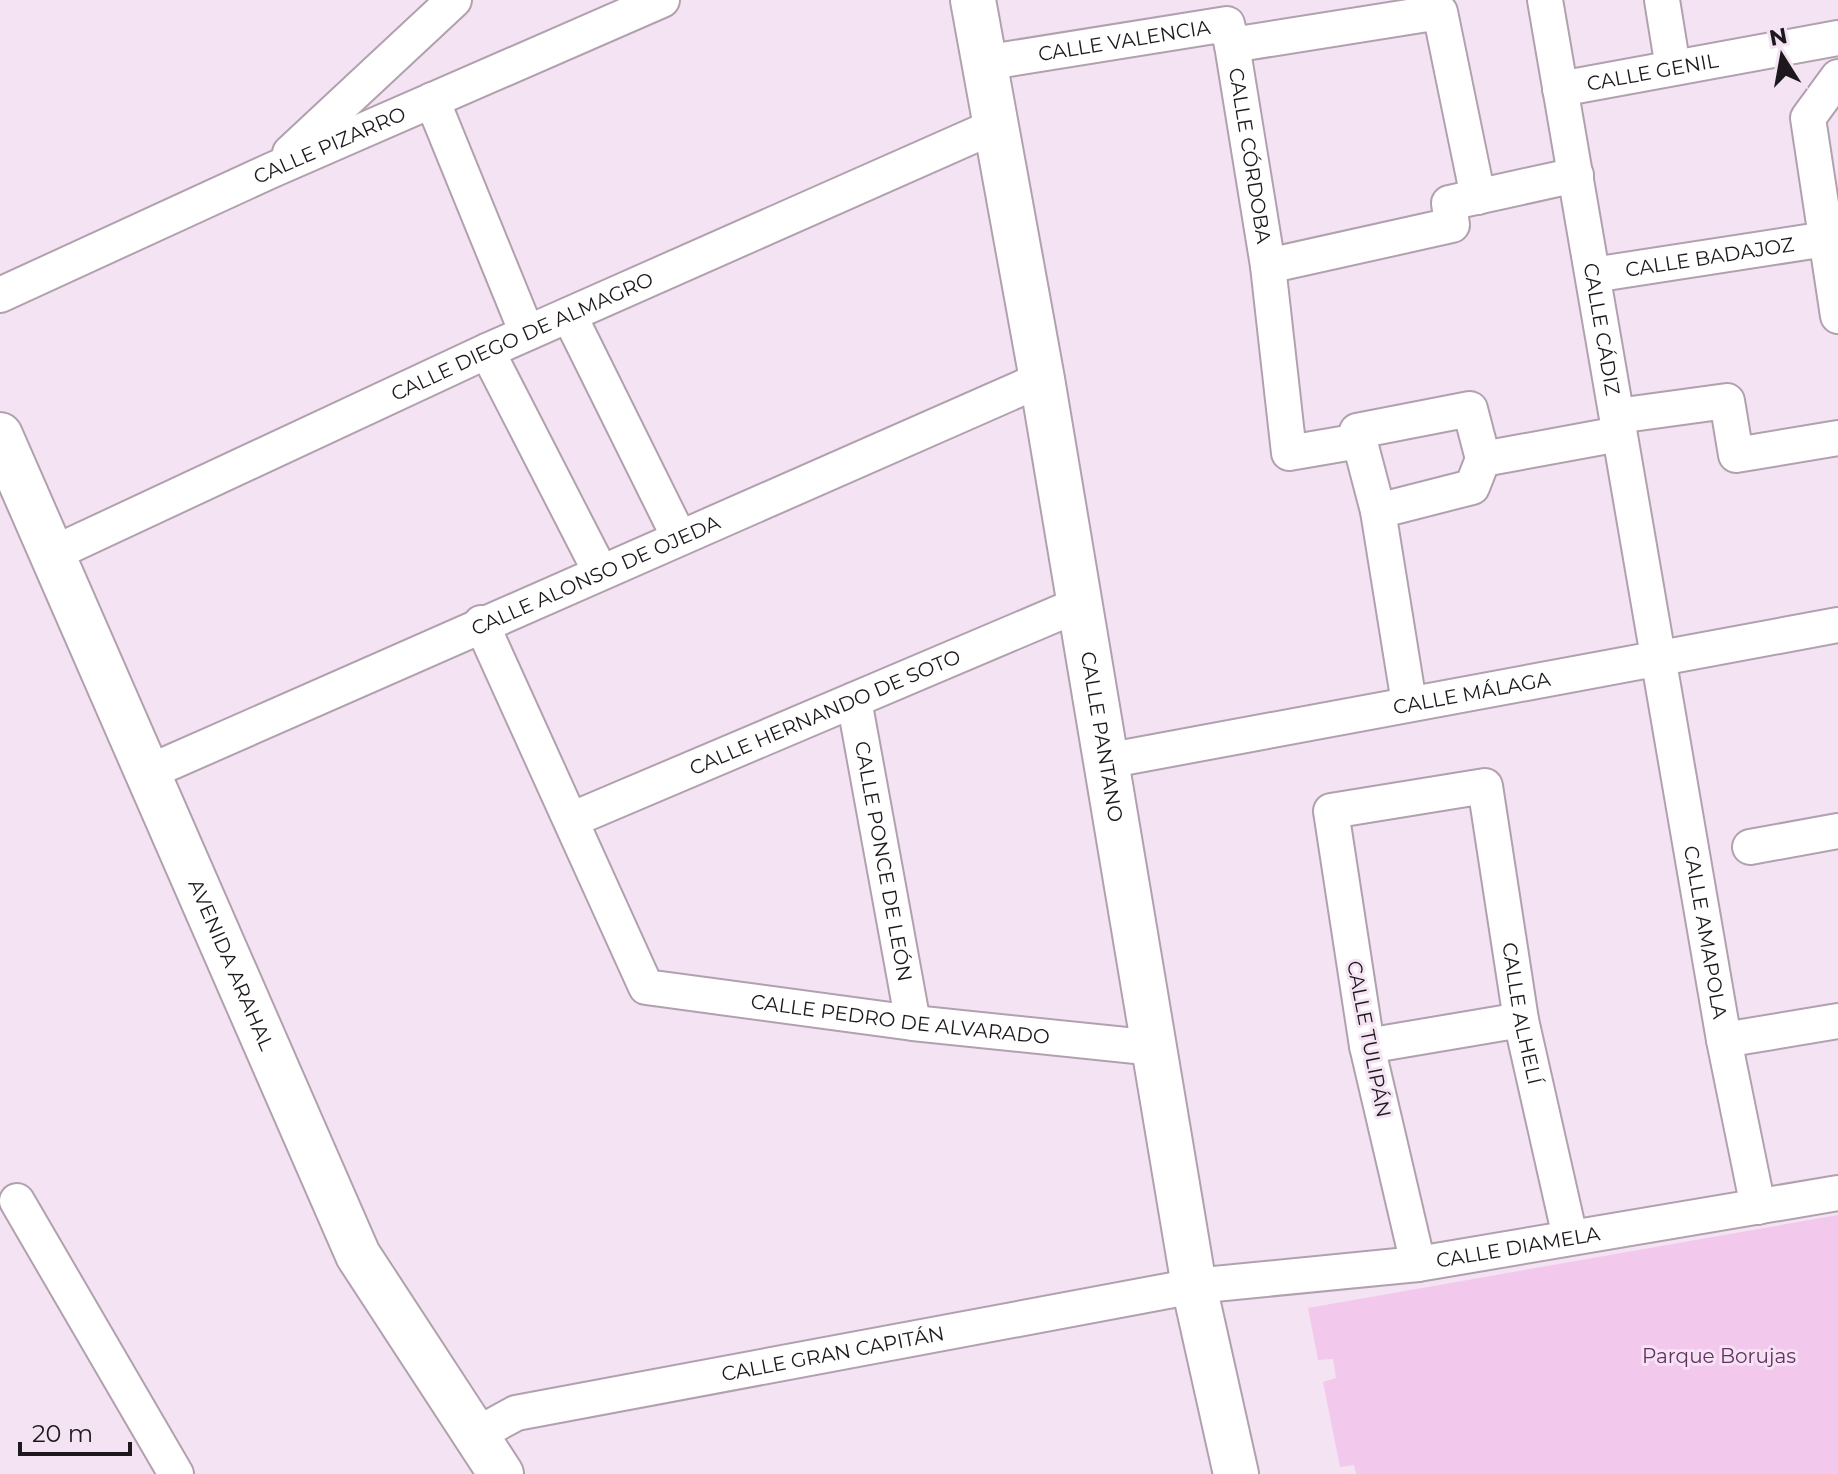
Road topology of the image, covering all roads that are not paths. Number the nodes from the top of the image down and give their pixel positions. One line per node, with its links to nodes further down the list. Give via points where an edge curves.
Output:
1 (454, 0): 14 (street)
2 (662, 0): 12 (street, CALLE PIZARRO)
3 (973, 0): 8 (street, CALLE PANTANO)
4 (1545, 0): 11 (street, CALLE CÁDIZ)
5 (1662, 0): 9 (street)
6 (1838, 38): 9 (street, CALLE GENIL)
7 (1232, 45): 8 (street, CALLE VALENCIA, via 1227,24); 16 (street, CALLE VALENCIA, via 1440,12); 18 (street, CALLE CÓRDOBA)
8 (984, 63): 13 (street, CALLE PANTANO)
9 (1673, 68): 11 (street, CALLE GENIL)
10 (1838, 77): 17 (street, via 1808,118)
11 (1560, 89): 15 (street, CALLE CÁDIZ)
12 (432, 100): 14 (street, CALLE PIZARRO); 23 (street)
13 (995, 126): 21 (street, CALLE DIEGO DE ALMAGRO); 25 (street, CALLE PANTANO)
14 (270, 171): 20 (street, CALLE PIZARRO)
15 (1576, 175): 16 (street); 19 (street, CALLE CÁDIZ)
16 (1478, 197): 18 (street, via 1449,203 1452,225)
17 (1832, 258): 19 (street, CALLE BADAJOZ); 22 (street)
18 (1268, 266): 29 (street, CALLE CÓRDOBA, via 1289,453)
19 (1593, 275): 26 (street, CALLE CÁDIZ)
20 (0, 295)
21 (569, 315): 23 (street, CALLE DIEGO DE ALMAGRO); 32 (street)
22 (1838, 316)
23 (527, 333): 24 (street, CALLE DIEGO DE ALMAGRO)
24 (487, 351): 33 (street, CALLE DIEGO DE ALMAGRO); 34 (street)
25 (1042, 379): 32 (street, CALLE ALONSO DE OJEDA); 35 (street, CALLE PANTANO)
26 (1618, 425): 28 (street, via 1727,401 1736,455); 30 (street); 38 (street, CALLE CÁDIZ)
27 (0, 435): 33 (street, AVENIDA ARAHAL)
28 (1838, 438)
29 (1359, 441): 30 (street, via 1357,431 1470,409); 31 (street)
30 (1483, 459): 31 (street, via 1472,487)
31 (1378, 511): 40 (street)
32 (679, 537): 34 (street, CALLE ALONSO DE OJEDA)
33 (52, 554): 42 (street, AVENIDA ARAHAL)
34 (600, 571): 36 (street, CALLE ALONSO DE OJEDA)
35 (1080, 604): 39 (street, CALLE HERNANDO DE SOTO); 41 (street, CALLE PANTANO)
36 (481, 623): 42 (street, CALLE ALONSO DE OJEDA); 44 (street)
37 (1838, 625): 38 (street, CALLE MÁLAGA)
38 (1660, 657): 40 (street, CALLE MÁLAGA); 50 (street, CALLE AMAPOLA)
39 (854, 700): 44 (street, CALLE HERNANDO DE SOTO); 49 (street, CALLE PONCE DE LEÓN)
40 (1409, 703): 41 (street, CALLE MÁLAGA)
41 (1106, 761): 52 (street, CALLE PANTANO)
42 (149, 772): 59 (street, AVENIDA ARAHAL, via 358,1255)
43 (1485, 786): 47 (street, CALLE ALHELÍ); 51 (street, CALLE TULIPÁN, via 1331,811)
44 (571, 820): 49 (street, CALLE PEDRO DE ALVARADO, via 646,987)
45 (1838, 831): 46 (street)
46 (1750, 847)
47 (1521, 1020): 51 (street); 56 (street, CALLE ALHELÍ)
48 (1838, 1021): 50 (street)
49 (913, 1023): 52 (street, CALLE PEDRO DE ALVARADO)
50 (1724, 1040): 55 (street, CALLE AMAPOLA)
51 (1367, 1046): 57 (street, CALLE TULIPÁN)
52 (1155, 1048): 58 (street, CALLE PANTANO)
53 (1838, 1193): 55 (street, CALLE DIAMELA)
54 (17, 1201): 60 (street)
55 (1758, 1207): 56 (street, CALLE DIAMELA)
56 (1570, 1237): 57 (street, CALLE DIAMELA)
57 (1418, 1264): 58 (street, CALLE DIAMELA)
58 (1194, 1286): 59 (street, CALLE GRAN CAPITÁN, via 516,1413); 62 (street, CALLE PANTANO)
59 (476, 1435): 61 (street, AVENIDA ARAHAL)
60 (176, 1474)
61 (501, 1474)
62 (1235, 1474)

